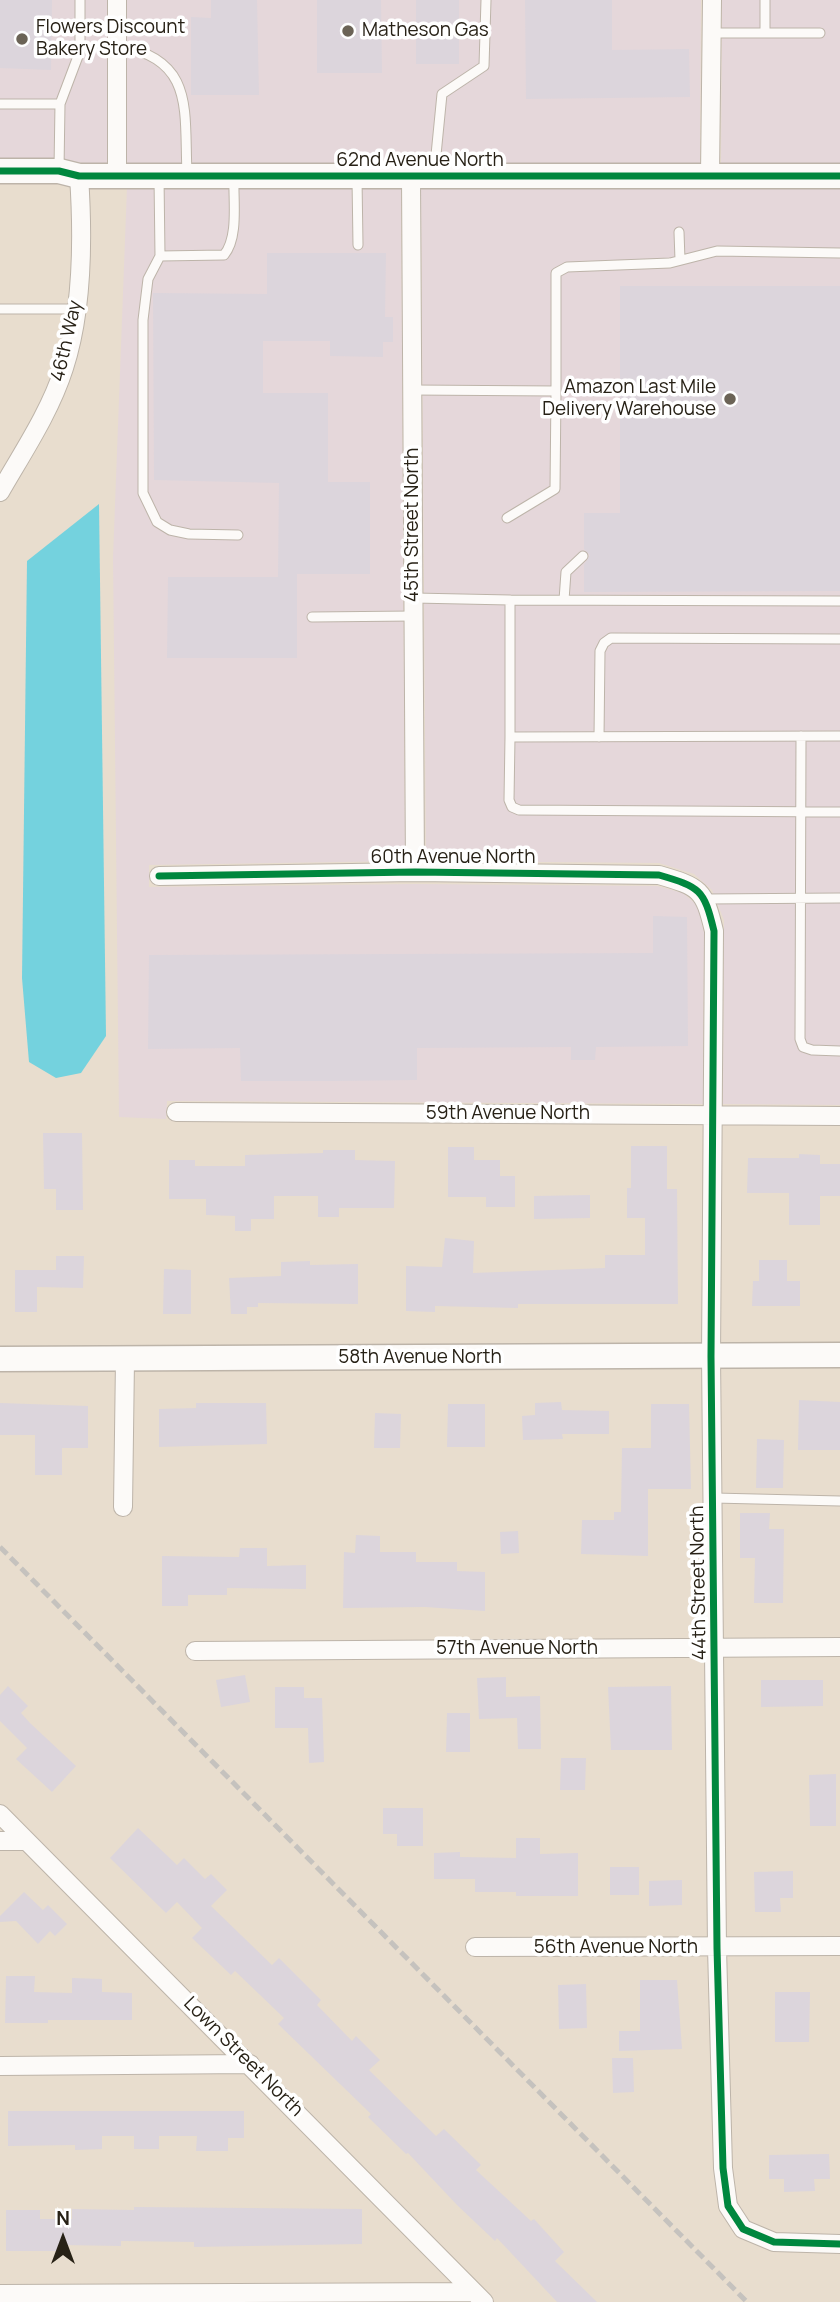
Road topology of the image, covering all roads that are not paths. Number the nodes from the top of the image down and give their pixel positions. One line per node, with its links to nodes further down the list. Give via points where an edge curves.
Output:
1 (80, 0): 11 (lane, via 80,51)
2 (117, 0): 9 (street)
3 (486, 0): 21 (lane, via 484,66 442,94)
4 (712, 0): 6 (street)
5 (765, 0): 7 (lane)
6 (711, 33): 7 (lane); 18 (street)
7 (765, 33): 8 (lane)
8 (820, 33)
9 (117, 45): 14 (street); 16 (lane, via 141,50 179,81)
10 (0, 104): 11 (lane)
11 (60, 104): 13 (lane)
12 (0, 171): 13 (street, 62nd Avenue North)
13 (69, 173): 14 (street, 62nd Avenue North); 28 (street, 46th Way, via 79,288)
14 (117, 175): 15 (street, 62nd Avenue North)
15 (159, 176): 16 (street, 62nd Avenue North); 25 (lane)
16 (187, 176): 17 (street, 62nd Avenue North)
17 (234, 176): 20 (street, 62nd Avenue North); 25 (lane, via 232,234 224,255)
18 (710, 176): 19 (street, 62nd Avenue North); 21 (street, 62nd Avenue North)
19 (840, 176)
20 (358, 177): 21 (street, 62nd Avenue North); 23 (lane)
21 (423, 177): 29 (street, 45th Street North)
22 (679, 232): 26 (lane)
23 (358, 245)
24 (840, 253): 26 (lane, via 717,251)
25 (160, 256): 33 (lane, via 148,279 143,320 143,493 157,522 170,530)
26 (680, 260): 30 (lane, via 566,267 556,273)
27 (0, 309): 28 (lane)
28 (75, 309): 31 (street, 46th Way, via 65,366 52,399)
29 (412, 390): 30 (lane); 35 (street, 45th Street North)
30 (556, 391): 32 (lane, via 555,488)
31 (0, 492)
32 (507, 519)
33 (238, 535)
34 (583, 556): 37 (lane, via 566,572)
35 (414, 598): 36 (lane); 39 (street, 45th Street North)
36 (509, 600): 37 (lane); 44 (lane)
37 (564, 600): 38 (lane)
38 (840, 601)
39 (414, 616): 40 (lane); 48 (street, 45th Street North)
40 (312, 617)
41 (840, 639): 45 (lane, via 611,638 600,651)
42 (802, 736): 43 (lane); 45 (lane); 46 (lane)
43 (840, 736)
44 (510, 737): 45 (lane); 46 (lane, via 509,800 519,810)
45 (599, 737)
46 (801, 811): 47 (lane); 50 (lane)
47 (840, 811)
48 (415, 872): 49 (street, 60th Avenue North); 52 (street, 60th Avenue North, via 659,875 688,883)
49 (159, 876)
50 (802, 898): 51 (lane); 52 (lane); 53 (lane, via 800,1039 812,1050)
51 (840, 898)
52 (706, 899): 55 (street, 44th Street North, via 714,931)
53 (840, 1051)
54 (176, 1112): 55 (street, 59th Avenue North)
55 (713, 1115): 56 (street, 59th Avenue North); 58 (street, 44th Street North)
56 (840, 1116)
57 (840, 1355): 58 (street, 58th Avenue North)
58 (711, 1356): 60 (street, 58th Avenue North); 61 (street, 44th Street North)
59 (0, 1359): 60 (street, 58th Avenue North)
60 (125, 1360): 63 (street)
61 (714, 1498): 62 (lane); 65 (street, 44th Street North)
62 (840, 1501)
63 (123, 1507)
64 (840, 1647): 65 (street, 57th Avenue North)
65 (716, 1648): 66 (street, 57th Avenue North); 72 (street, 44th Street North)
66 (195, 1651)
67 (0, 1814): 69 (street, Lown Street North)
68 (0, 1841): 69 (street)
69 (26, 1841): 73 (street, Lown Street North)
70 (475, 1947): 72 (street, 56th Avenue North)
71 (840, 1947): 72 (street, 56th Avenue North)
72 (717, 1948): 75 (street, 44th Street North, via 728,2206 743,2229 774,2242)
73 (250, 2064): 74 (street); 77 (street, Lown Street North)
74 (0, 2066)
75 (840, 2244)
76 (0, 2294): 77 (street)
77 (479, 2297)

